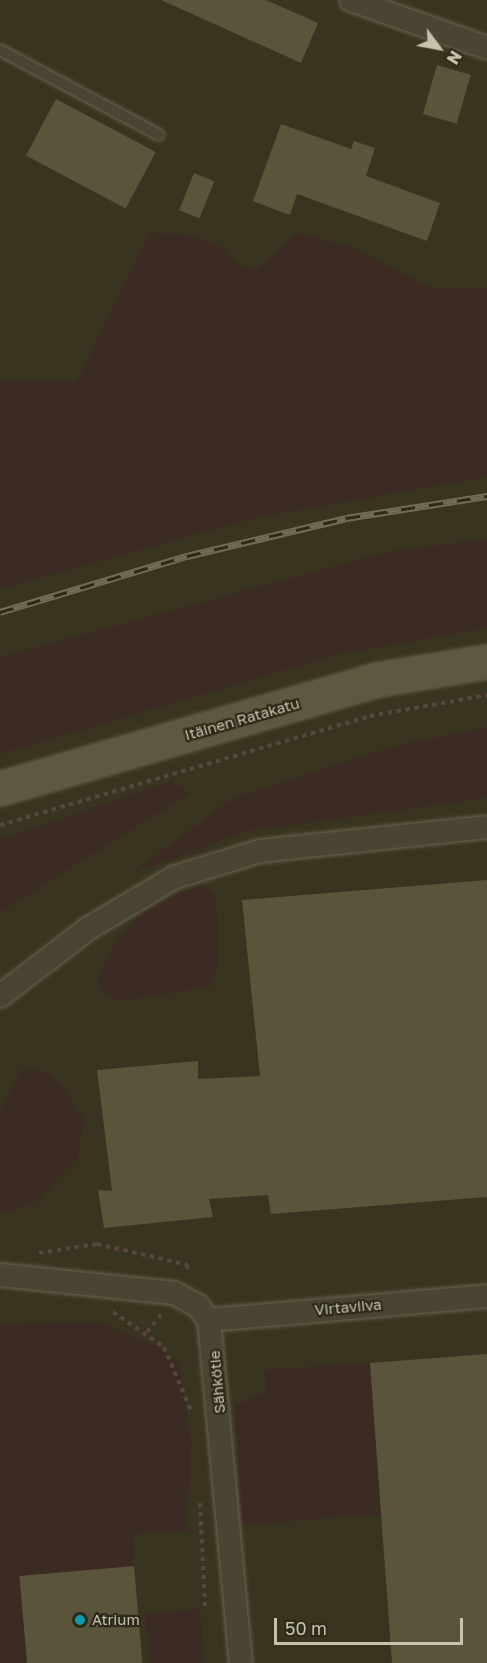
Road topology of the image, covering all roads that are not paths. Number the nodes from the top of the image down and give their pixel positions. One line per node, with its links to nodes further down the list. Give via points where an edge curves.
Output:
1 (351, 0): 2 (street)
2 (487, 48)
3 (0, 50): 4 (lane)
4 (159, 135)
5 (487, 663): 6 (street, Itäinen Ratakatu, via 377,680)
6 (0, 789)
7 (487, 827): 8 (street, via 260,851 175,877 89,928)
8 (0, 996)
9 (0, 1275): 11 (street, via 174,1293 198,1306)
10 (487, 1296): 11 (street, Virtaviiva)
11 (209, 1320): 12 (street, Sähkötie)
12 (241, 1663)

